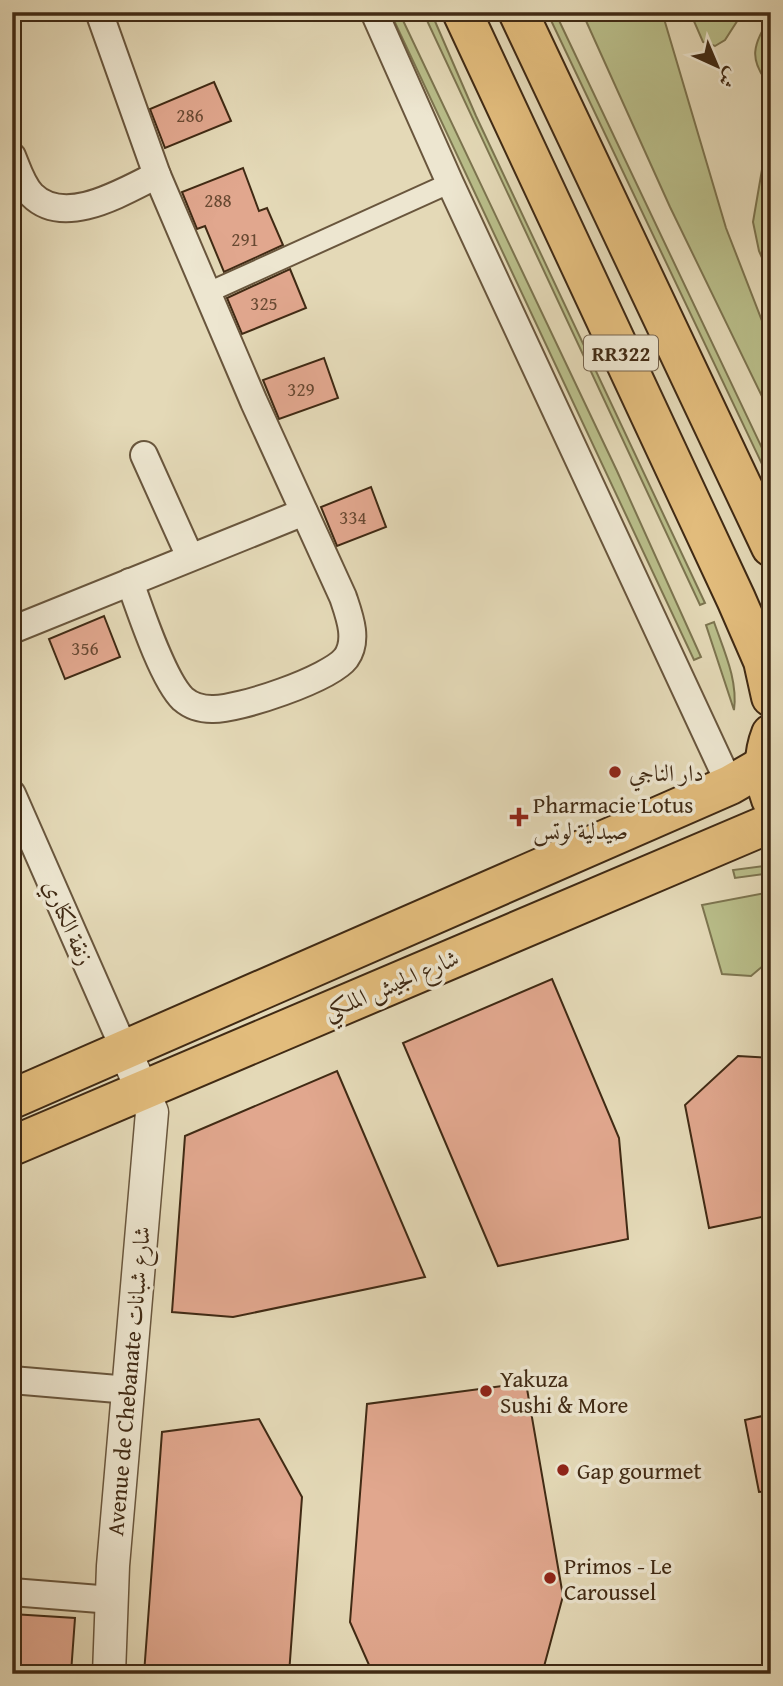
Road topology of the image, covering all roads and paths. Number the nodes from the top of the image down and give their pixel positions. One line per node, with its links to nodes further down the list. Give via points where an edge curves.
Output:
1 (99, 12): 6 (street)
2 (374, 12): 7 (street)
3 (462, 12): 15 (main road, RR322, via 736,599 763,661)
4 (518, 12): 11 (main road, RR322)
5 (12, 156): 6 (street, via 32,195 66,209 95,204)
6 (157, 175): 8 (street)
7 (450, 183): 8 (street); 17 (street)
8 (207, 293): 10 (street)
9 (144, 456): 12 (street)
10 (304, 512): 12 (street); 13 (street, via 343,597 352,622 352,640 346,657 319,677 288,690 215,709 184,700 169,677)
11 (771, 547)
12 (190, 557): 13 (street)
13 (130, 582): 14 (street)
14 (12, 631)
15 (771, 697)
16 (768, 766): 17 (main road, شارع الجيش الملكي)
17 (730, 785): 20 (main road, شارع الجيش الملكي)
18 (12, 794): 20 (street, زنقة الكناري)
19 (771, 823): 21 (main road, شارع الجيش الملكي)
20 (125, 1051): 21 (street, Avenue de Chebanate شارع شبانات); 22 (main road, شارع الجيش الملكي)
21 (142, 1091): 23 (main road, شارع الجيش الملكي); 25 (street, Avenue de Chebanate شارع شبانات, via 152,1112)
22 (12, 1099)
23 (12, 1146)
24 (12, 1380): 25 (street)
25 (128, 1390): 27 (street, Avenue de Chebanate شارع شبانات)
26 (12, 1592): 27 (street)
27 (112, 1600): 28 (street, Avenue de Chebanate شارع شبانات)
28 (109, 1674)

